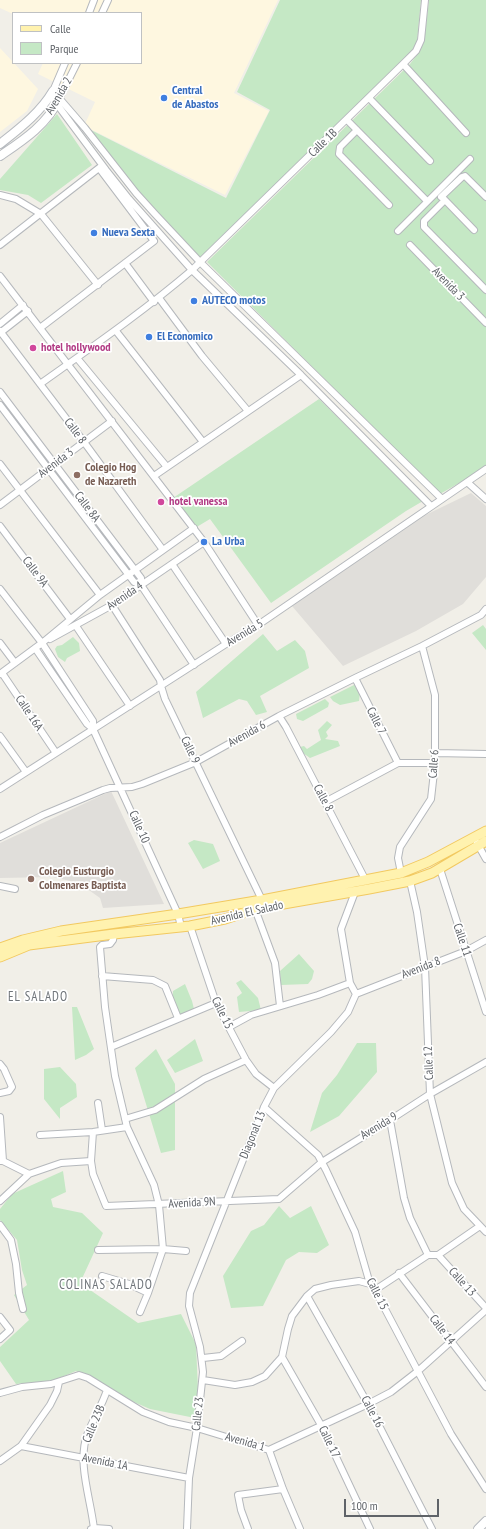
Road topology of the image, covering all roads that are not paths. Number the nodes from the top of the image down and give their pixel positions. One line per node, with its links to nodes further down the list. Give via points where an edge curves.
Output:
1 (94, 0): 4 (street)
2 (108, 0): 5 (street)
3 (425, 0): 8 (street, Calle 1B, via 421,40 416,51)
4 (88, 12)
5 (102, 12)
6 (66, 64): 9 (street, Avenida 2)
7 (76, 64): 11 (street, Avenida 2)
8 (403, 64): 10 (street, Calle 1B); 14 (street)
9 (52, 93): 11 (street); 15 (street, Avenida 2, via 31,119)
10 (369, 98): 12 (street, Calle 1B); 18 (street)
11 (58, 101): 16 (street, Avenida 2, via 40,125); 30 (street, via 85,128 136,193); 32 (street, via 106,170)
12 (347, 120): 13 (street); 30 (street, Calle 1B)
13 (357, 130): 23 (street); 24 (street, via 340,148 339,154)
14 (466, 133)
15 (0, 144)
16 (0, 156)
17 (470, 159): 19 (street)
18 (430, 161)
19 (436, 192): 22 (street); 23 (street)
20 (0, 195): 25 (street, via 16,199)
21 (486, 197): 22 (street, via 464,176)
22 (443, 199): 27 (street); 35 (street, via 424,221 424,227)
23 (427, 201): 26 (street)
24 (389, 205)
25 (41, 214): 29 (street); 31 (street, via 98,168 154,241); 34 (street)
26 (398, 230)
27 (474, 230)
28 (410, 244): 39 (street, Avenida 3)
29 (0, 245)
30 (200, 262): 32 (street, Calle 1B); 62 (street)
31 (125, 264): 34 (street); 36 (street)
32 (192, 270): 36 (street, Calle 1B); 46 (street)
33 (0, 276): 37 (street)
34 (98, 285): 41 (street)
35 (486, 290)
36 (157, 300): 42 (street, Calle 1B); 50 (street)
37 (23, 305): 38 (street); 40 (street)
38 (28, 311): 41 (street); 43 (street)
39 (486, 323)
40 (0, 324)
41 (40, 328): 45 (street)
42 (116, 331): 44 (street, Calle 1B); 53 (street)
43 (0, 332): 47 (street, Calle 8)
44 (77, 358): 45 (street, Calle 1B); 56 (street)
45 (68, 364): 47 (street, Calle 1B); 51 (street)
46 (301, 375): 50 (street); 65 (street)
47 (40, 384): 52 (street, Calle 8)
48 (0, 392): 55 (street, Calle 8A)
49 (0, 405): 57 (street, Calle 8A)
50 (248, 411): 53 (street)
51 (112, 421): 52 (street, Avenida 3); 59 (street)
52 (84, 442): 55 (street, Avenida 3); 69 (street, Calle 8)
53 (203, 442): 56 (street)
54 (0, 464): 61 (street)
55 (54, 464): 57 (street, Avenida 3); 71 (street, Calle 8A)
56 (167, 467): 59 (street)
57 (48, 469): 61 (street, Avenida 3); 72 (street, Calle 8A)
58 (486, 469): 60 (street, Avenida 5)
59 (154, 476): 67 (street)
60 (467, 482): 62 (street, Avenida 5); 63 (street)
61 (20, 490): 64 (street, Avenida 3); 75 (street)
62 (442, 499): 65 (street, Avenida 5)
63 (486, 499)
64 (0, 505)
65 (431, 506): 82 (street, Avenida 5)
66 (0, 526): 79 (street, Calle 9A)
67 (194, 528): 68 (street); 69 (street, Avenida 4)
68 (204, 542): 70 (street, Avenida 4); 82 (street)
69 (163, 550): 71 (street, Avenida 4)
70 (172, 564): 73 (street, Avenida 4); 85 (street)
71 (134, 570): 72 (street, Avenida 4); 73 (street, Calle 8A, via 140,578)
72 (128, 574): 73 (street, Calle 8A); 75 (street, Avenida 4)
73 (141, 586): 76 (street, Avenida 4); 89 (street, Calle 8A)
74 (0, 589): 84 (street, Calle 10)
75 (100, 595): 79 (street, Avenida 4)
76 (112, 605): 81 (street, Avenida 4); 92 (street, Calle 9, via 160,680)
77 (486, 609): 78 (street, Avenida 6)
78 (481, 615): 80 (street); 86 (street, Avenida 6)
79 (70, 619): 84 (street, Avenida 4)
80 (486, 621)
81 (76, 626): 84 (street, Avenida 4); 93 (street)
82 (258, 626): 85 (street, Avenida 5)
83 (0, 643): 88 (street)
84 (42, 644): 87 (street, Avenida 4); 95 (street, Calle 10, via 93,721)
85 (226, 644): 89 (street, Avenida 5)
86 (422, 646): 91 (street, Avenida 6); 98 (street, Calle 6, via 435,695)
87 (36, 648): 88 (street, Avenida 4); 95 (street, Calle 10, via 86,724)
88 (15, 663): 90 (street, Avenida 4)
89 (194, 665): 92 (street, Avenida 5)
90 (1, 673): 97 (street, Calle 16A)
91 (355, 678): 94 (street, Avenida 6); 101 (street, Calle 7)
92 (161, 686): 93 (street, Avenida 5); 100 (street, Calle 9)
93 (130, 706): 95 (street, Avenida 5)
94 (279, 716): 100 (street, Avenida 6); 106 (street, Calle 8)
95 (94, 729): 97 (street, Avenida 5); 104 (street, Calle 10)
96 (0, 736): 103 (street)
97 (56, 753): 103 (street, Avenida 5)
98 (435, 753): 99 (street); 102 (street, Calle 6)
99 (486, 754)
100 (196, 762): 104 (street, Avenida 6, via 142,784); 118 (street, Calle 9)
101 (398, 763): 102 (street); 106 (street)
102 (434, 763): 112 (street, Calle 6, via 431,799 400,847 398,858)
103 (26, 772): 105 (street, Avenida 5)
104 (121, 788): 108 (street, Avenida 6, via 103,790 43,815); 120 (street, Calle 10)
105 (0, 789)
106 (325, 802): 113 (street, Calle 8)
107 (486, 831): 109 (main road, Avenida El Salado)
108 (0, 837)
109 (480, 841): 110 (street); 111 (main road, Avenida El Salado); 112 (main road, Avenida El Salado)
110 (486, 859)
111 (440, 869): 114 (main road, Avenida El Salado); 125 (street, Calle 11)
112 (401, 873): 113 (main road, Avenida El Salado)
113 (366, 881): 118 (main road, Avenida El Salado)
114 (410, 881): 117 (main road, Avenida El Salado); 127 (street, Calle 12)
115 (0, 886): 116 (street)
116 (15, 889)
117 (356, 892): 119 (main road, Avenida El Salado); 129 (street, via 341,929)
118 (262, 900): 120 (main road, Avenida El Salado)
119 (255, 909): 121 (main road, Avenida El Salado); 132 (street, via 275,962)
120 (178, 914): 121 (street, Calle 10); 124 (main road, Avenida El Salado, via 61,931)
121 (185, 927): 122 (main road, Avenida El Salado); 131 (street, Calle 15)
122 (114, 934): 126 (main road, Avenida El Salado, via 29,945); 128 (street, via 110,944 102,944 100,947)
123 (486, 940): 125 (street, Avenida 8)
124 (0, 948)
125 (466, 951): 127 (street, Avenida 8); 133 (street, Calle 11)
126 (0, 957)
127 (425, 967): 130 (street, Avenida 8); 142 (street, Calle 12)
128 (102, 976): 134 (street, via 153,980 160,983 165,986); 136 (street)
129 (350, 983): 130 (street); 132 (street)
130 (356, 994): 140 (street, Diagonal 13, via 348,1012 331,1032)
131 (216, 1003): 134 (street); 135 (street, Calle 15)
132 (280, 1006): 135 (street, via 251,1015)
133 (486, 1012)
134 (178, 1018): 136 (street)
135 (228, 1027): 137 (street, Calle 15)
136 (111, 1047): 146 (street)
137 (246, 1060): 140 (street, Calle 15, via 256,1074); 146 (street, via 204,1079 155,1110)
138 (486, 1062): 142 (street, Avenida 9)
139 (0, 1064): 141 (street, via 12,1087 9,1091)
140 (274, 1088): 144 (street, Diagonal 13)
141 (0, 1093)
142 (430, 1094): 147 (street, Avenida 9); 161 (street, Calle 12, via 452,1183 464,1209)
143 (98, 1103): 149 (street)
144 (264, 1107): 154 (street, Calle 15, via 318,1155); 158 (street, Diagonal 13)
145 (0, 1117): 152 (street)
146 (125, 1119): 148 (street)
147 (390, 1120): 154 (street, Avenida 9); 166 (street, via 404,1198 410,1218)
148 (127, 1127): 149 (street); 159 (street, via 154,1185)
149 (102, 1130): 150 (street)
150 (93, 1132): 151 (street); 153 (street)
151 (40, 1135)
152 (1, 1161): 155 (street)
153 (91, 1161): 155 (street, via 61,1163); 159 (street, Avenida 9N, via 93,1174 106,1206)
154 (322, 1162): 156 (street, Avenida 9); 170 (street, Calle 15, via 355,1232)
155 (29, 1174): 157 (street)
156 (279, 1199): 158 (street, Avenida 9N)
157 (0, 1201)
158 (226, 1201): 159 (street, Avenida 9N); 174 (street, Diagonal 13)
159 (158, 1205): 163 (street)
160 (0, 1224): 175 (street, via 11,1240)
161 (480, 1226): 162 (street, Calle 12); 167 (street)
162 (486, 1232)
163 (164, 1249): 164 (street); 165 (street); 172 (street)
164 (98, 1250)
165 (186, 1251)
166 (428, 1255): 167 (street); 168 (street)
167 (438, 1255): 176 (street, Calle 13)
168 (399, 1274): 171 (street); 181 (street, Calle 14)
169 (102, 1276): 172 (street)
170 (370, 1284): 171 (street, Calle 15); 173 (street, via 359,1281 331,1285 316,1289)
171 (375, 1290): 184 (street, Calle 15)
172 (148, 1293): 177 (street)
173 (307, 1296): 182 (street, via 292,1316); 190 (street, Calle 16)
174 (189, 1300): 183 (street, Calle 23)
175 (23, 1309)
176 (486, 1309): 181 (street, Avenida 1)
177 (140, 1312)
178 (0, 1317): 179 (street, via 10,1330)
179 (0, 1338)
180 (242, 1341): 183 (street, via 221,1356)
181 (450, 1341): 184 (street, Avenida 1); 187 (street, Calle 14)
182 (282, 1357): 185 (street, via 265,1376 252,1382 235,1385); 191 (street, Calle 17)
183 (203, 1358): 185 (street, Calle 23)
184 (418, 1371): 190 (street, Avenida 1, via 391,1392); 199 (street, Calle 15, via 451,1434)
185 (203, 1380): 192 (street, Calle 23)
186 (59, 1382): 188 (street, Avenida 1, via 79,1375); 189 (street, Avenida 1); 193 (street, via 50,1405)
187 (486, 1387)
188 (107, 1390): 192 (street, Avenida 1, via 143,1412 169,1422); 195 (street, Calle 23B, via 104,1402 87,1436)
189 (0, 1393)
190 (368, 1404): 191 (street, Avenida 1); 207 (street, Calle 16)
191 (321, 1426): 194 (street, Avenida 1); 206 (street, Calle 17)
192 (197, 1428): 194 (street, Avenida 1); 197 (street, Calle 23)
193 (21, 1446): 195 (street, Avenida 1A); 196 (street)
194 (269, 1450): 198 (street)
195 (83, 1458): 197 (street, Avenida 1A); 201 (street, Calle 23B)
196 (0, 1461)
197 (189, 1478): 203 (street, Calle 23)
198 (283, 1489): 204 (street, via 238,1495); 205 (street)
199 (486, 1489)
200 (486, 1521): 208 (street)
201 (93, 1528): 202 (street)
202 (109, 1529)
203 (187, 1529)
204 (248, 1529)
205 (300, 1529)
206 (370, 1529)
207 (432, 1529)
208 (478, 1529)

